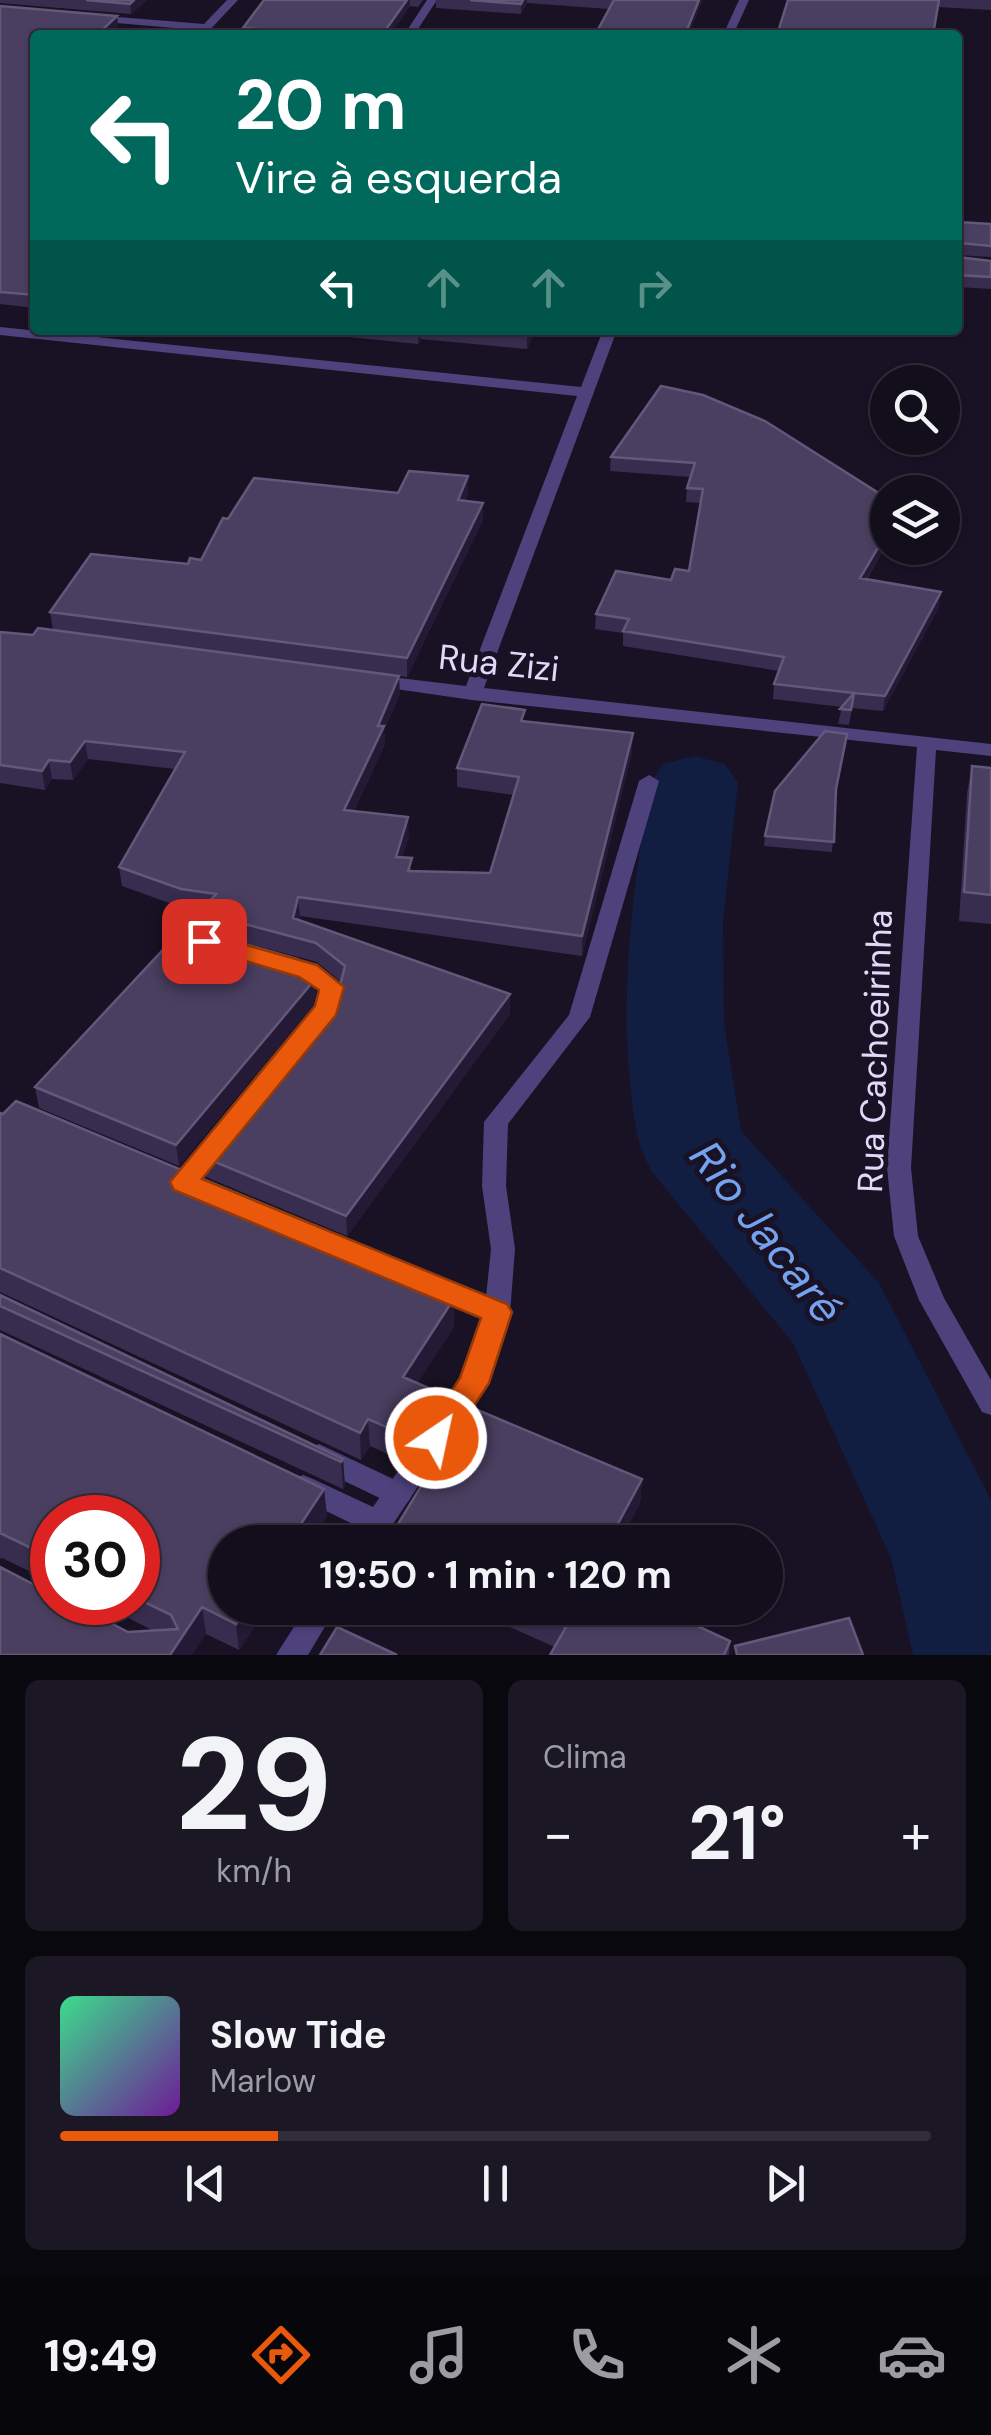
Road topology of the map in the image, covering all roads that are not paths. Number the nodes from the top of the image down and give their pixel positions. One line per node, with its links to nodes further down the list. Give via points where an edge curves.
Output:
1 (234, 0): 6 (street)
2 (432, 0): 7 (street)
3 (744, 0): 8 (street)
4 (78, 16): 5 (street)
5 (194, 30)
6 (203, 30)
7 (412, 30)
8 (730, 30)
9 (0, 332): 11 (street)
10 (608, 335): 11 (street)
11 (584, 392): 13 (street)
12 (354, 678): 13 (street, Rua Zizi)
13 (472, 694): 14 (street, Rua Zizi)
14 (927, 741): 15 (street, Rua Zizi); 23 (street, Rua Cachoeirinha, via 899,1168 906,1236 932,1300)
15 (991, 750)
16 (649, 780): 22 (street, via 579,1017 496,1122 494,1186 503,1249)
17 (274, 961): 18 (street, via 332,987 327,1009)
18 (303, 1038)
19 (232, 1124): 20 (street)
20 (184, 1182)
21 (276, 1220): 22 (street)
22 (497, 1312): 26 (street, via 474,1383)
23 (991, 1404)
24 (295, 1444): 26 (street)
25 (270, 1471): 27 (street)
26 (398, 1494): 28 (street)
27 (359, 1525)
28 (377, 1525)
29 (311, 1625): 30 (street)
30 (291, 1655)

